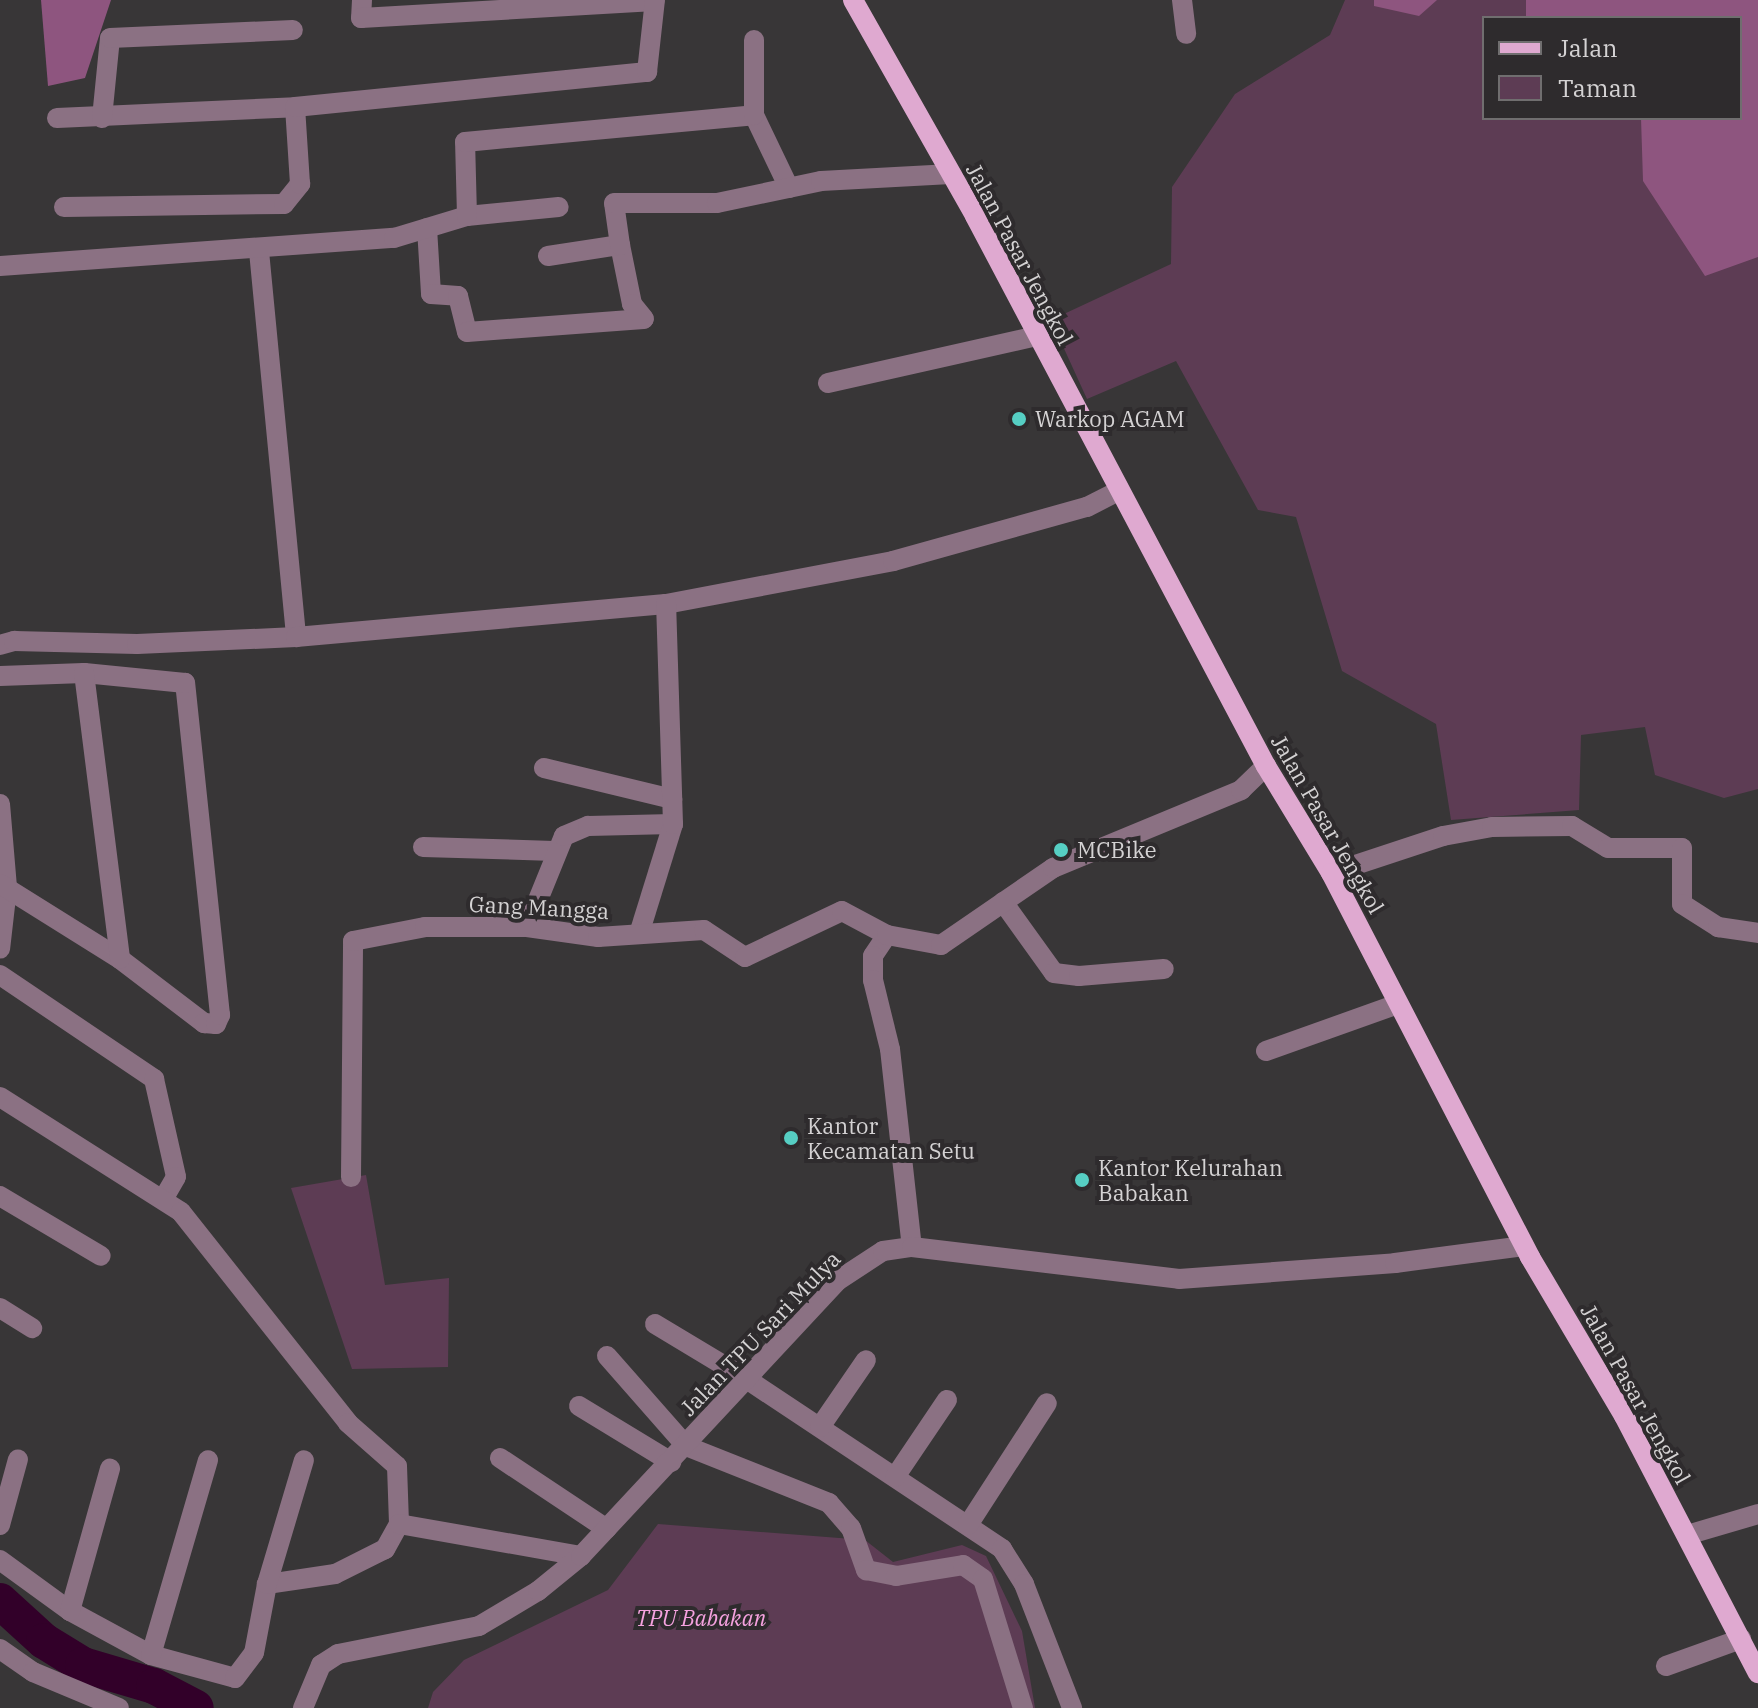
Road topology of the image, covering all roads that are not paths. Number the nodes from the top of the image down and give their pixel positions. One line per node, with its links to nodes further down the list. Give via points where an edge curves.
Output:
1 (362, 0): 5 (street, via 361,18)
2 (655, 0): 5 (street); 9 (street, via 647,72)
3 (853, 0): 13 (main road, Jalan Pasar Jengkol)
4 (1182, 0): 7 (street)
5 (524, 4)
6 (293, 30): 12 (street, via 110,38)
7 (1186, 34)
8 (754, 40): 10 (street)
9 (295, 107): 12 (street); 15 (street, via 300,184 284,204)
10 (754, 115): 14 (street); 17 (street, via 465,142)
11 (57, 118): 12 (street)
12 (102, 118)
13 (951, 174): 14 (street, via 821,181); 23 (main road, Jalan Pasar Jengkol)
14 (789, 188): 19 (street, via 717,203 614,203)
15 (64, 207)
16 (559, 207): 17 (street)
17 (467, 216): 18 (street)
18 (427, 228): 19 (street, via 431,294 458,296 467,332 644,319 632,304); 20 (street, via 394,238)
19 (620, 245): 21 (street)
20 (259, 251): 22 (street); 27 (street)
21 (548, 256)
22 (0, 266)
23 (1037, 336): 24 (street); 25 (main road, Jalan Pasar Jengkol)
24 (828, 383)
25 (1119, 491): 26 (street, via 1087,507 893,561); 31 (main road, Jalan Pasar Jengkol)
26 (666, 604): 27 (street); 33 (street)
27 (296, 637): 28 (street)
28 (0, 645)
29 (84, 673): 30 (street); 46 (street); 46 (street, via 179,680 187,687 219,1021 204,1023)
30 (0, 676)
31 (1266, 766): 38 (main road, Jalan Pasar Jengkol); 40 (street, Gang Mangga, via 1241,790 1053,868)
32 (544, 768): 33 (street)
33 (672, 799): 35 (street)
34 (0, 804): 39 (street)
35 (673, 824): 37 (street, via 588,826 564,836); 43 (street)
36 (423, 847): 37 (street)
37 (554, 851): 41 (street)
38 (1331, 873): 42 (street, via 1443,836 1492,827 1572,826 1608,848 1682,848 1682,904 1718,927); 49 (main road, Jalan Pasar Jengkol)
39 (3, 886): 45 (street); 46 (street)
40 (1003, 902): 44 (street, Gang Mangga, via 941,945); 47 (street, via 1054,973)
41 (527, 927): 43 (street, Gang Mangga, via 598,937); 52 (street, Gang Mangga, via 425,927 353,941)
42 (1758, 933)
43 (639, 934): 44 (street, Gang Mangga, via 704,930 745,957 842,911)
44 (887, 935): 56 (street, via 873,956 873,980 890,1049)
45 (0, 949)
46 (120, 959)
47 (1164, 969)
48 (0, 975): 54 (street, via 154,1079 176,1177)
49 (1398, 1004): 50 (street); 55 (main road, Jalan Pasar Jengkol)
50 (1266, 1051)
51 (0, 1097): 54 (street)
52 (351, 1177)
53 (0, 1196): 57 (street)
54 (164, 1198): 77 (street, via 199,1229 348,1423 397,1466)
55 (1524, 1246): 56 (street, Jalan TPU Sari Mulya, via 1395,1263 1179,1279); 81 (main road, Jalan Pasar Jengkol)
56 (912, 1247): 63 (street, Jalan TPU Sari Mulya, via 883,1251 862,1262)
57 (101, 1256)
58 (0, 1308): 60 (street)
59 (655, 1324): 63 (street)
60 (32, 1328)
61 (607, 1356): 68 (street)
62 (866, 1360): 67 (street)
63 (745, 1378): 67 (street); 68 (street, Jalan TPU Sari Mulya)
64 (947, 1400): 75 (street)
65 (1047, 1403): 79 (street)
66 (579, 1406): 73 (street)
67 (820, 1427): 75 (street)
68 (686, 1446): 73 (street, Jalan TPU Sari Mulya); 93 (street, via 829,1503 851,1528 866,1570 896,1576 963,1565 983,1579)
69 (500, 1458): 80 (street)
70 (18, 1459): 78 (street)
71 (208, 1460): 88 (street)
72 (304, 1460): 84 (street)
73 (671, 1462): 80 (street, Jalan TPU Sari Mulya)
74 (110, 1469): 85 (street)
75 (895, 1477): 79 (street)
76 (1758, 1514): 81 (street)
77 (399, 1524): 82 (street); 84 (street, via 385,1549 358,1565 335,1574)
78 (0, 1525)
79 (968, 1525): 94 (street, via 1002,1549 1024,1584)
80 (607, 1529): 82 (street, Jalan TPU Sari Mulya)
81 (1687, 1535): 86 (main road, Jalan Pasar Jengkol)
82 (581, 1556): 91 (street, Jalan TPU Sari Mulya, via 538,1591 479,1626 338,1654 321,1665)
83 (0, 1560): 85 (street)
84 (267, 1584): 88 (street, via 254,1653 238,1677 221,1678)
85 (70, 1611): 88 (street)
86 (1741, 1639): 89 (street); 90 (main road, Jalan Pasar Jengkol)
87 (0, 1649): 92 (street, via 33,1672)
88 (151, 1655)
89 (1666, 1666)
90 (1758, 1673)
91 (306, 1699)
92 (119, 1708)
93 (1023, 1708)
94 (1072, 1708)

